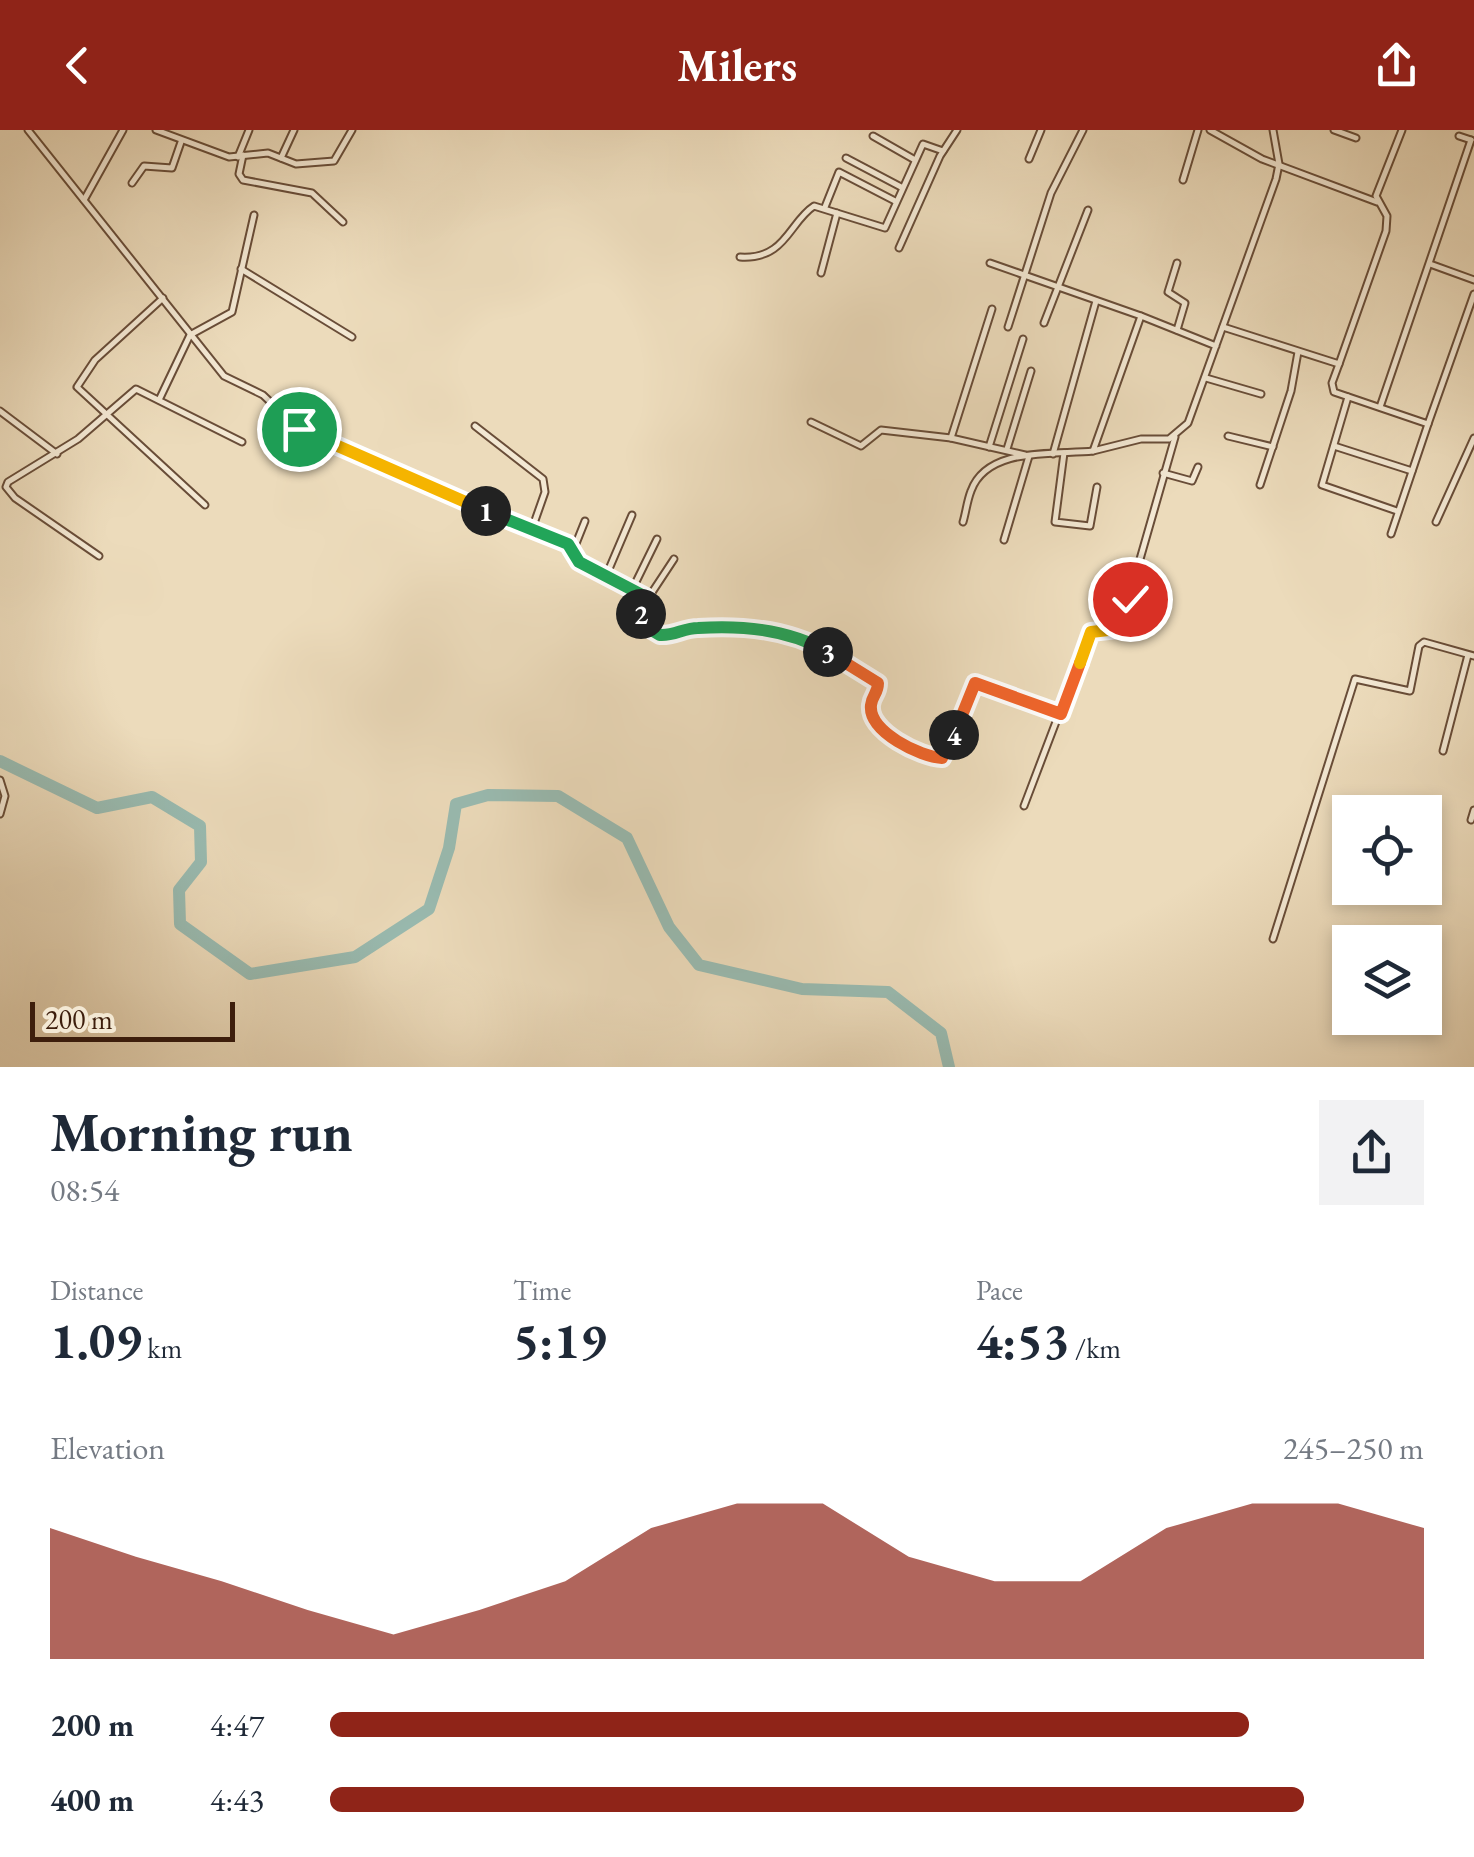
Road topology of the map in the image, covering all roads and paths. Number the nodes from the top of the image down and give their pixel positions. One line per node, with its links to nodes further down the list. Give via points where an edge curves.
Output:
1 (28, 130): 32 (street)
2 (123, 130): 32 (street)
3 (156, 130): 19 (street)
4 (249, 130): 21 (street)
5 (294, 130): 22 (street)
6 (352, 130): 22 (street, via 334,161)
7 (957, 130): 20 (street)
8 (1041, 130): 24 (street)
9 (1082, 130): 45 (street, via 1051,193)
10 (1198, 130): 27 (street)
11 (1210, 130): 26 (street)
12 (1273, 130): 26 (street)
13 (1334, 130): 17 (street)
14 (1402, 130): 31 (street)
15 (873, 136): 25 (street)
16 (1459, 136): 18 (street)
17 (1356, 138)
18 (1473, 141): 42 (street)
19 (180, 142): 21 (street); 28 (street, via 172,168 140,167)
20 (943, 151): 25 (street, via 925,143); 38 (street)
21 (241, 156): 22 (street); 37 (street, via 243,180 312,192)
22 (281, 158)
23 (846, 158): 29 (street)
24 (1030, 159)
25 (915, 160): 29 (street)
26 (1278, 164): 31 (street); 55 (street)
27 (1183, 180)
28 (132, 183)
29 (902, 187): 30 (street)
30 (895, 201): 33 (street, via 839,172); 35 (street, via 882,228)
31 (1377, 202): 62 (street, via 1388,216 1386,232)
32 (86, 203): 49 (street)
33 (824, 208): 35 (street); 39 (street, via 810,207 793,233 759,256)
34 (1088, 210): 47 (street)
35 (838, 213): 44 (street)
36 (254, 214): 43 (street)
37 (342, 222)
38 (899, 248)
39 (740, 257)
40 (990, 263): 45 (street)
41 (1177, 264): 56 (street, via 1168,292 1185,303)
42 (1430, 264): 46 (street); 68 (street)
43 (241, 269): 57 (street, via 232,312); 58 (street)
44 (821, 273)
45 (1024, 275): 47 (street); 54 (street)
46 (1474, 280)
47 (1058, 288): 50 (street); 53 (street)
48 (1474, 294): 72 (street)
49 (163, 298): 57 (street); 70 (street, via 78,382 78,392)
50 (1096, 301): 52 (street); 86 (street)
51 (992, 309): 76 (street)
52 (1142, 316): 56 (street); 83 (street)
53 (1044, 323)
54 (1008, 327)
55 (1223, 327): 60 (street); 61 (street)
56 (1177, 330): 60 (street)
57 (190, 335): 67 (street); 99 (street, via 218,371 263,395 299,429)
58 (352, 337)
59 (1023, 339): 80 (street)
60 (1216, 346): 64 (street)
61 (1298, 352): 62 (street); 81 (street)
62 (1339, 364): 66 (street, via 1332,389)
63 (1031, 371): 82 (street)
64 (1205, 378): 65 (street); 75 (street, via 1188,423)
65 (1261, 394)
66 (1348, 397): 68 (street); 79 (street)
67 (159, 400): 70 (street, via 132,390); 78 (street)
68 (1380, 407): 72 (street)
69 (0, 411): 85 (street)
70 (105, 418): 85 (street); 93 (street)
71 (811, 422): 76 (street, via 861,446 877,430)
72 (1428, 424): 89 (street)
73 (475, 426): 99 (street, via 543,480)
74 (1228, 436): 81 (street)
75 (1175, 437): 83 (street); 90 (street)
76 (951, 438): 80 (street)
77 (1474, 438): 98 (street)
78 (242, 442)
79 (1332, 445): 89 (street); 94 (street, via 1322,485)
80 (989, 447): 82 (street)
81 (1273, 447): 91 (street)
82 (1006, 451): 87 (street)
83 (1093, 451): 84 (street)
84 (1064, 453): 86 (street); 92 (street, via 1056,522 1090,526)
85 (58, 454): 104 (street, via 6,486)
86 (1053, 454): 87 (street)
87 (1027, 455): 97 (street, via 989,468 970,491); 102 (street)
88 (1198, 467): 90 (street, via 1192,481)
89 (1412, 471): 94 (street)
90 (1163, 473): 110 (street, via 1130,599 1117,629 1088,635)
91 (1260, 485)
92 (1097, 487)
93 (205, 506)
94 (1397, 511): 100 (street)
95 (632, 515): 106 (street)
96 (585, 521): 103 (street)
97 (963, 522)
98 (1436, 522)
99 (532, 529): 103 (street)
100 (1391, 534)
101 (658, 539): 107 (street)
102 (1004, 540)
103 (572, 551): 106 (street)
104 (99, 556)
105 (674, 558): 108 (street)
106 (606, 576): 107 (street)
107 (632, 590): 108 (street)
108 (647, 600): 110 (street, via 642,621 660,635 698,628 764,630 820,647 875,680 875,720 902,746 934,758 945,756 978,681)
109 (1471, 656): 111 (street); 117 (street, via 1420,643 1410,691 1355,679)
110 (1061, 714): 113 (street)
111 (1443, 751)
112 (0, 780): 115 (street)
113 (1024, 806)
114 (1474, 810): 116 (street)
115 (0, 814)
116 (1472, 820)
117 (1272, 940)

